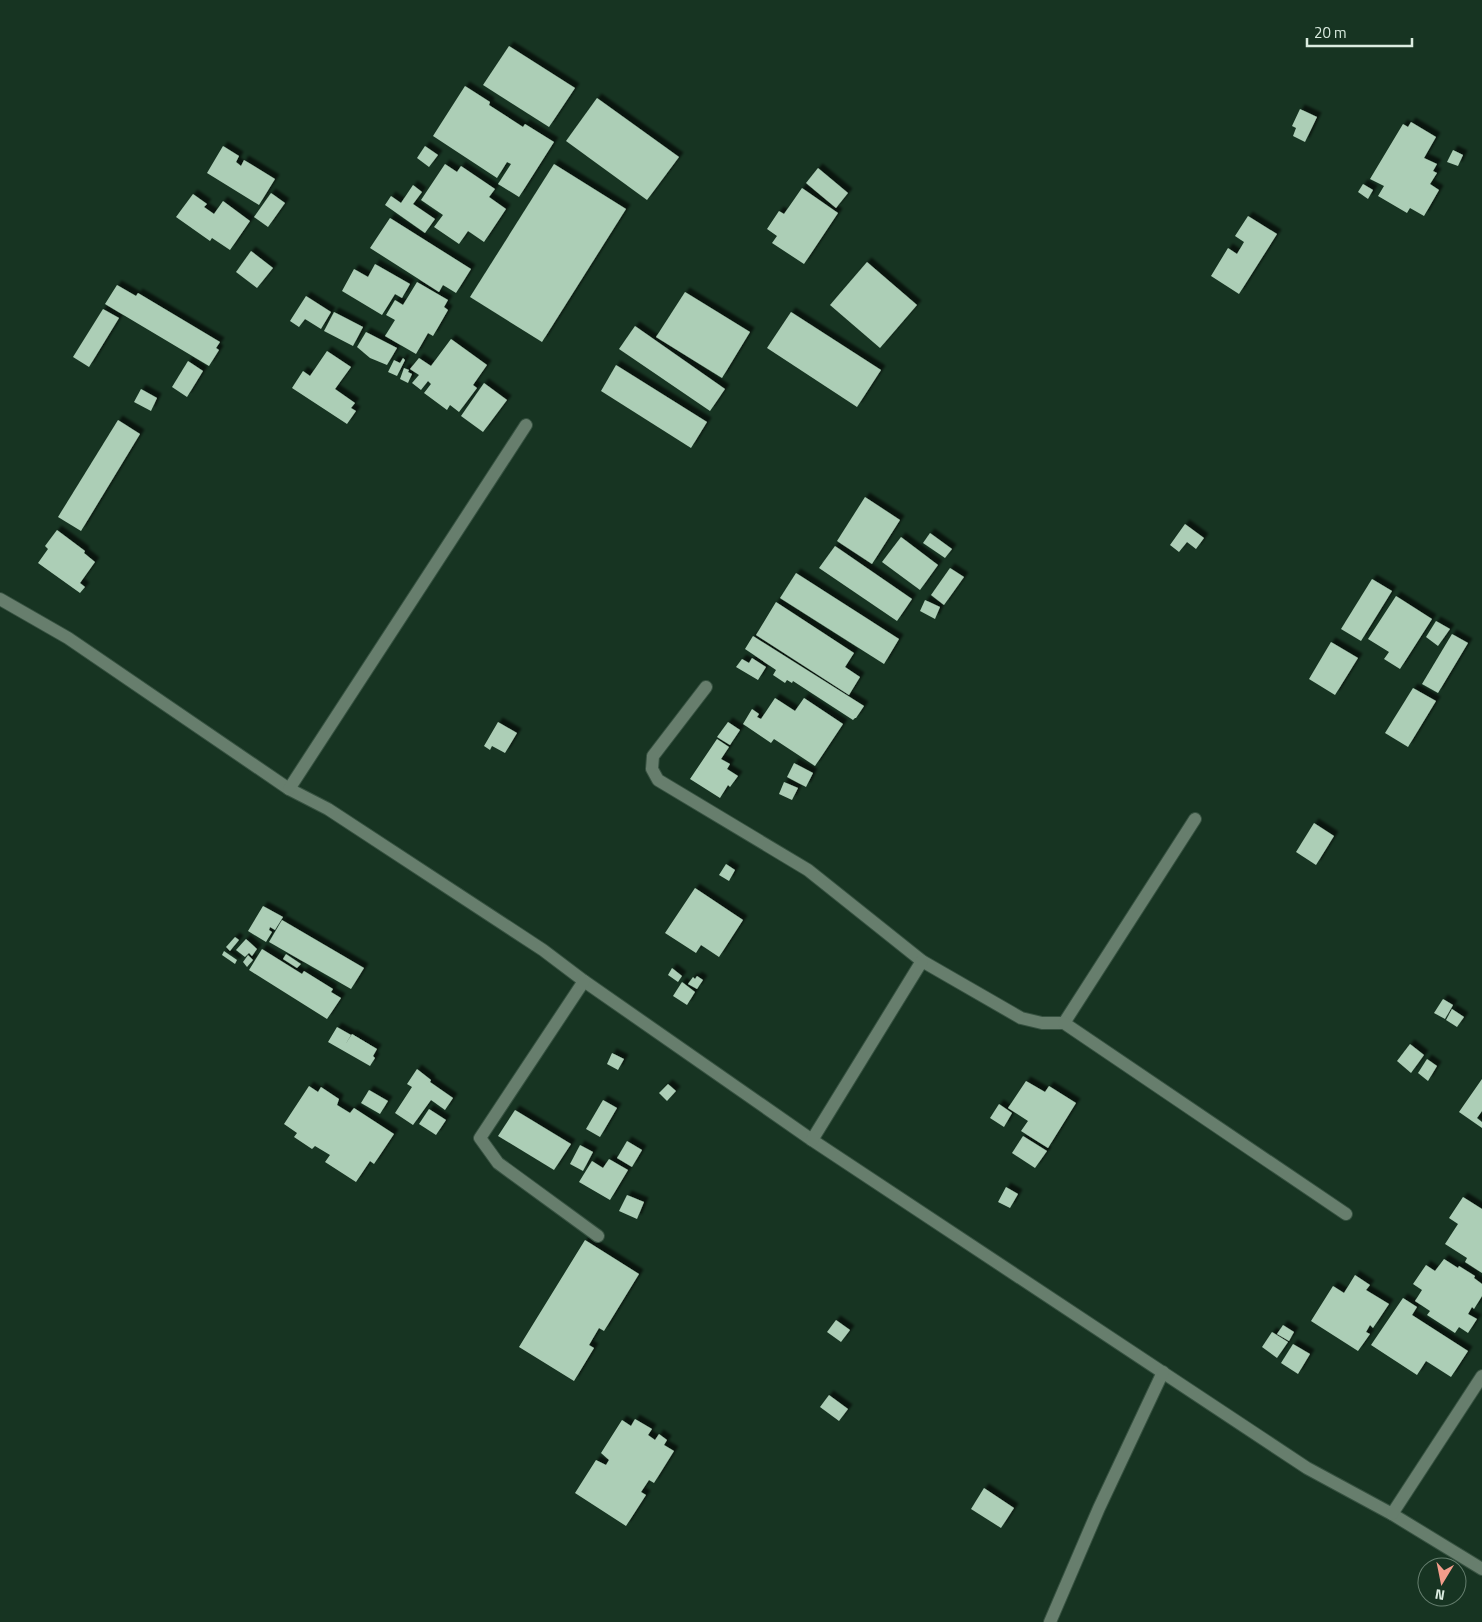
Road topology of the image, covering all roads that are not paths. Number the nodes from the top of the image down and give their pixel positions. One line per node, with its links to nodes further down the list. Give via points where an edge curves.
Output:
1 (526, 425): 4 (street)
2 (0, 599): 4 (street, via 68,638)
3 (706, 686): 6 (street, via 653,756 652,769 658,780 808,870)
4 (289, 788): 7 (street, via 328,809 543,950)
5 (1194, 819): 8 (street)
6 (922, 961): 8 (street, via 1021,1018 1042,1023); 9 (street)
7 (584, 981): 9 (street); 11 (street, via 480,1138 498,1163)
8 (1064, 1023): 10 (street)
9 (812, 1140): 12 (street)
10 (1346, 1214)
11 (598, 1236)
12 (1163, 1372): 14 (street, via 1307,1468); 16 (street)
13 (1482, 1376): 14 (street)
14 (1392, 1514): 15 (street)
15 (1482, 1569)
16 (1050, 1622)

